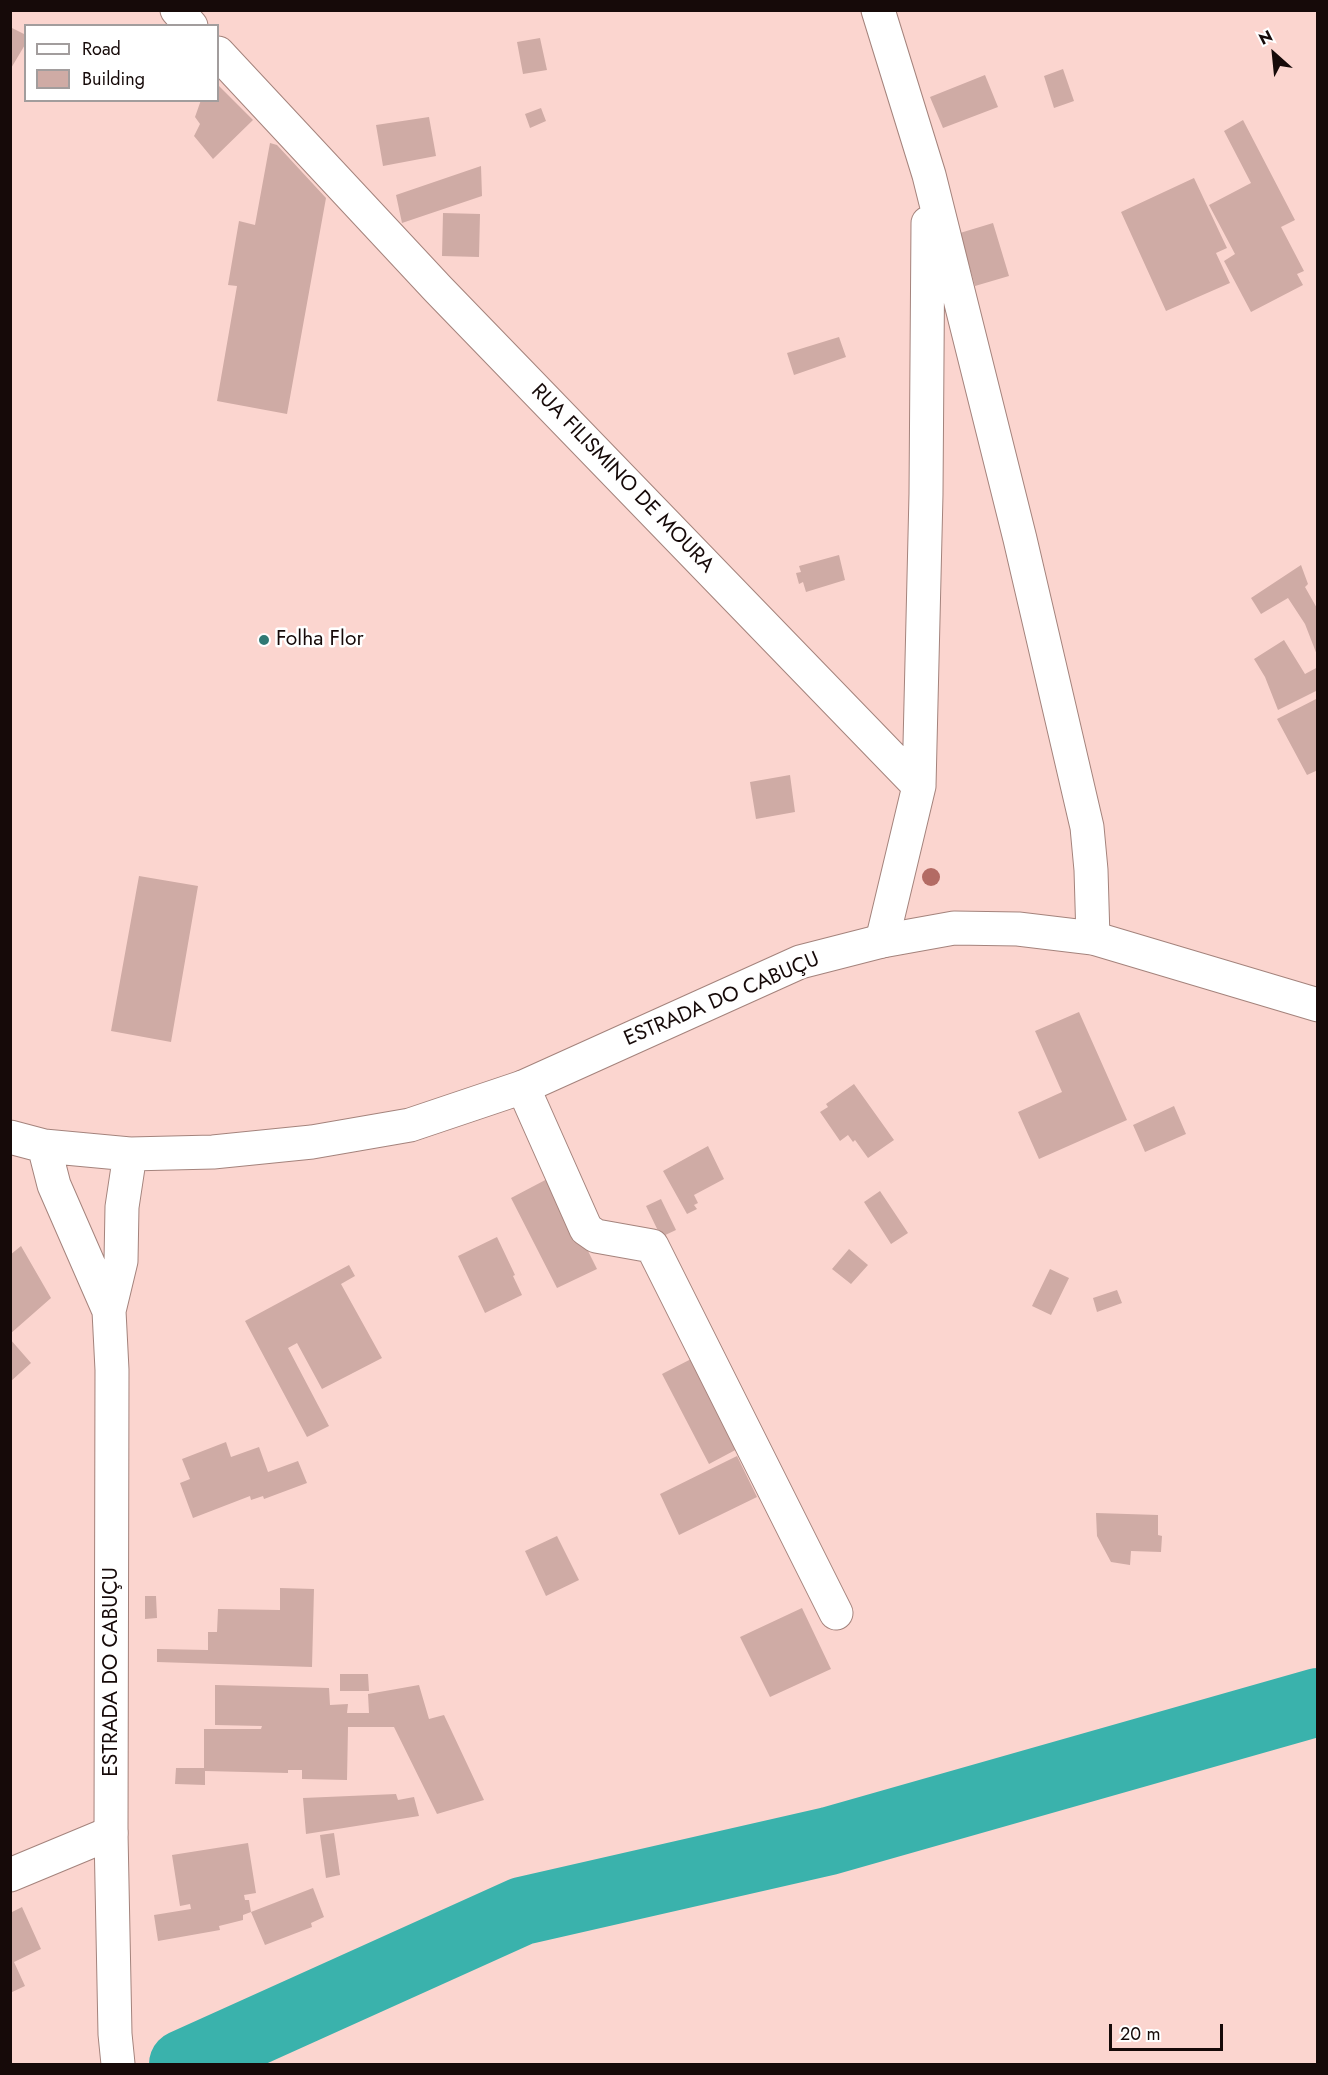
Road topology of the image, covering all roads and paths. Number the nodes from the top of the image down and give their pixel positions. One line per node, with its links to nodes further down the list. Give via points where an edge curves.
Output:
1 (177, 10): 3 (street)
2 (878, 10): 5 (street)
3 (189, 24)
4 (219, 54): 6 (street, RUA FILISMINO DE MOURA, via 438,289)
5 (929, 174): 6 (street); 7 (street, via 1087,827)
6 (919, 786): 8 (street)
7 (1093, 938): 8 (street, ESTRADA DO CABUÇU, via 1018,929 954,928); 9 (street, ESTRADA DO CABUÇU)
8 (882, 941): 10 (street, ESTRADA DO CABUÇU, via 800,962)
9 (1317, 1005)
10 (523, 1087): 13 (street, ESTRADA DO CABUÇU, via 410,1125 312,1142 213,1152); 15 (street, via 586,1229 596,1236 652,1246)
11 (10, 1137): 12 (street, ESTRADA DO CABUÇU)
12 (44, 1146): 13 (street, ESTRADA DO CABUÇU); 14 (street, ESTRADA DO CABUÇU, via 54,1185)
13 (130, 1154): 14 (street, ESTRADA DO CABUÇU, via 122,1207 121,1262)
14 (109, 1311): 16 (street, ESTRADA DO CABUÇU)
15 (836, 1613)
16 (111, 1833): 17 (street); 18 (street, ESTRADA DO CABUÇU)
17 (10, 1875)
18 (117, 2049)

